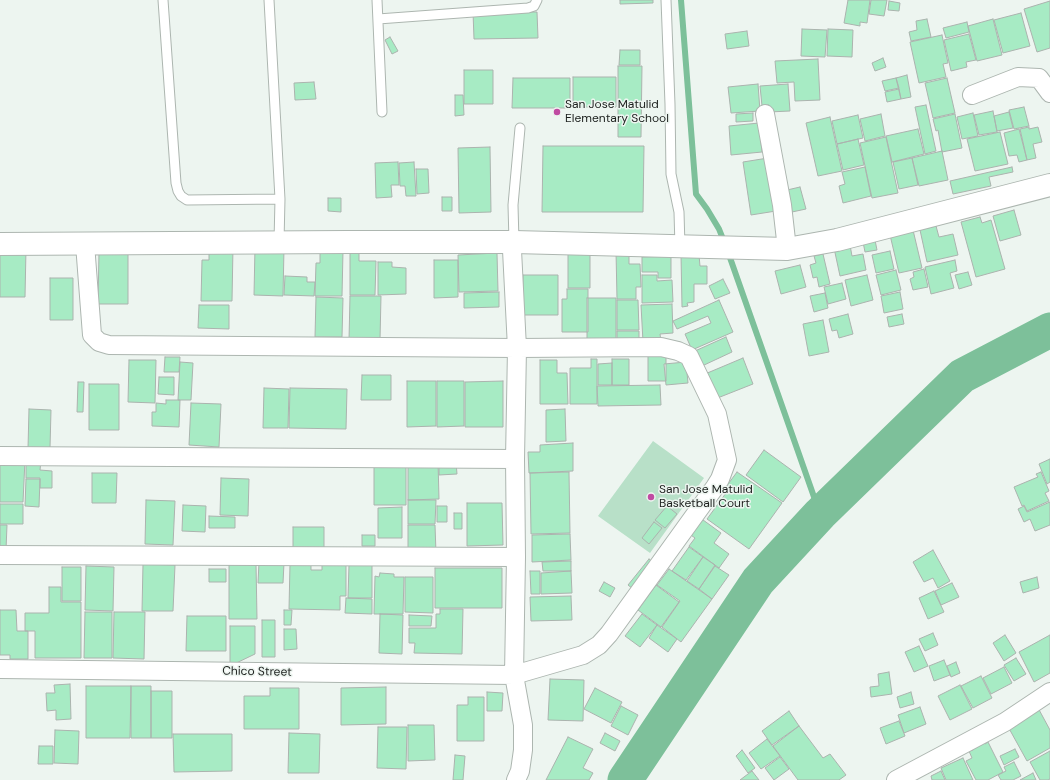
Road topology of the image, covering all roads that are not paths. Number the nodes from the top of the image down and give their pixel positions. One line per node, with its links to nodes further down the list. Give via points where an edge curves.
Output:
1 (163, 0): 13 (lane, via 178,191 187,200)
2 (269, 0): 13 (lane)
3 (377, 0): 6 (lane)
4 (537, 0): 6 (lane, via 534,6 528,8)
5 (666, 0): 18 (lane, via 671,174)
6 (378, 19): 9 (lane)
7 (1050, 93): 8 (street, via 1039,78 1018,77)
8 (972, 95)
9 (382, 112)
10 (765, 114): 19 (street, via 782,205)
11 (520, 128): 15 (lane, via 513,205)
12 (1050, 185): 19 (street, via 837,240)
13 (280, 199): 14 (lane)
14 (279, 242): 15 (street); 17 (street)
15 (514, 242): 18 (street); 20 (street, via 512,250)
16 (0, 244): 17 (street)
17 (85, 244): 20 (street, Chico Street, via 92,335 99,342 109,345)
18 (690, 247): 19 (street)
19 (787, 249)
20 (517, 348): 22 (street); 26 (street, Chico Street, via 661,347 678,350 689,356 717,414 727,460 715,487 599,645 583,655)
21 (0, 456): 22 (street)
22 (515, 459): 24 (street)
23 (0, 555): 24 (street)
24 (516, 557): 26 (street)
25 (0, 669): 26 (street, Chico Street)
26 (514, 675): 29 (street, via 523,725 523,750)
27 (1050, 692): 28 (street, via 1005,722)
28 (907, 777)
29 (516, 780)

